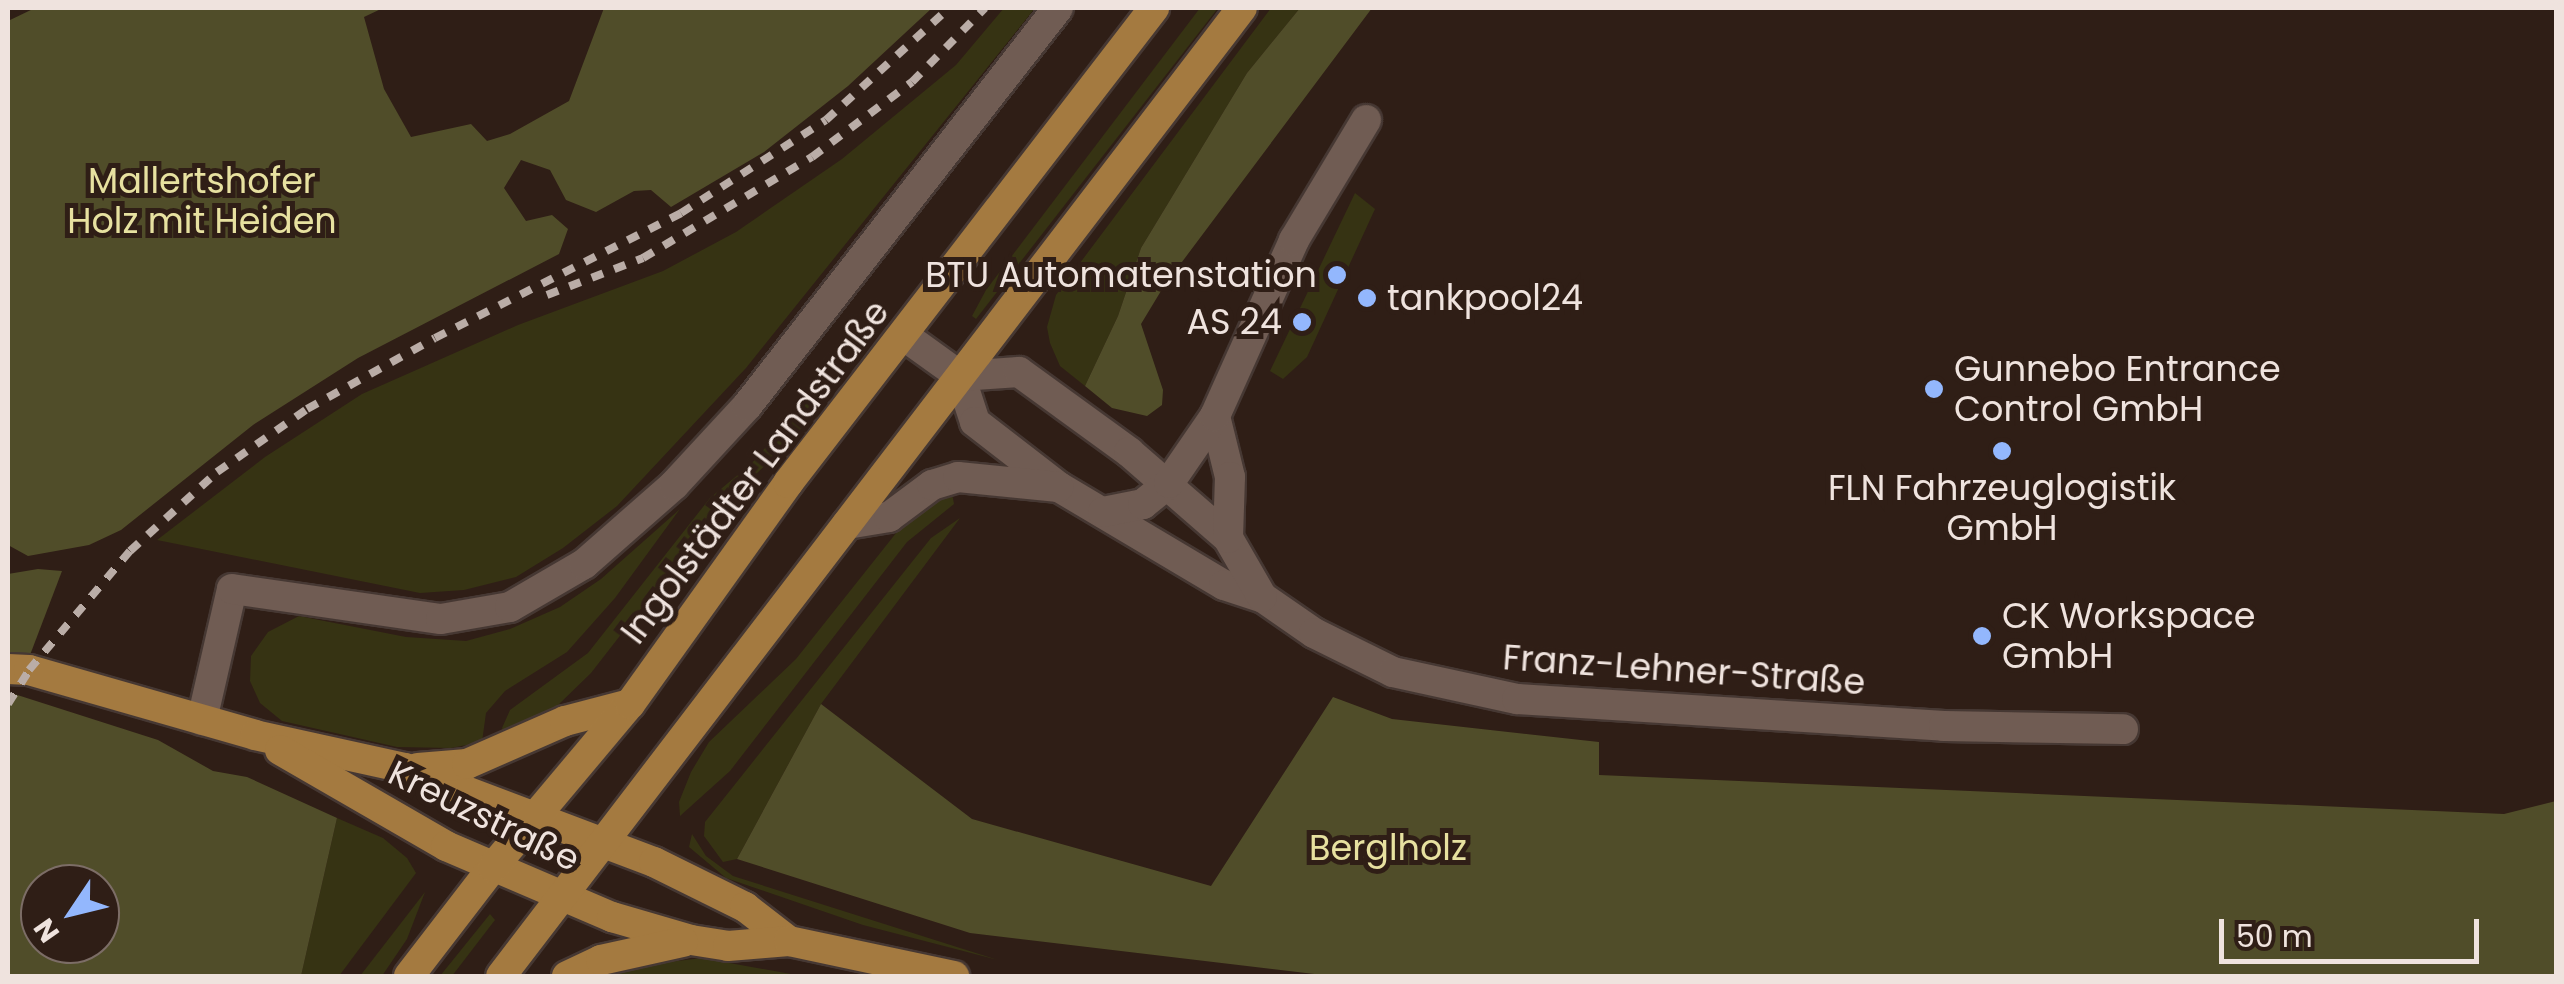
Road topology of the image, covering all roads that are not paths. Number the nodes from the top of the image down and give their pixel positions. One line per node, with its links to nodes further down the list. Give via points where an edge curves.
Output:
1 (1058, 8): 17 (street, Ingolstädter Landstraße, via 758,393 674,485 584,564 510,607 441,619 232,589)
2 (1154, 8): 5 (main road, Ingolstädter Landstraße)
3 (1242, 8): 6 (main road)
4 (1366, 120): 7 (street, via 1294,240)
5 (903, 335): 6 (street); 16 (main road, Ingolstädter Landstraße)
6 (960, 376): 8 (street, Franz-Lehner-Straße, via 1018,372); 9 (street, Franz-Lehner-Straße, via 975,422); 11 (main road)
7 (1216, 416): 8 (street); 12 (street, via 1230,477)
8 (1169, 483): 10 (street, via 1143,504); 12 (street, Franz-Lehner-Straße)
9 (1058, 487): 10 (street, Franz-Lehner-Straße); 11 (street, via 958,477 932,485 889,517)
10 (1103, 512): 13 (street, Franz-Lehner-Straße)
11 (847, 524): 22 (main road)
12 (1228, 538): 13 (street); 14 (street, Franz-Lehner-Straße)
13 (1191, 566): 14 (street, Franz-Lehner-Straße)
14 (1262, 597): 18 (street, Franz-Lehner-Straße, via 1314,633 1392,672 1517,699 1944,726)
15 (8, 669): 17 (main road)
16 (630, 704): 20 (main road, via 565,721 466,764); 21 (main road, Ingolstädter Landstraße)
17 (202, 720): 19 (main road)
18 (2124, 730)
19 (255, 735): 20 (main road); 23 (main road, Kreuzstraße, via 421,833)
20 (405, 768): 21 (main road, Kreuzstraße)
21 (536, 819): 22 (main road, Kreuzstraße); 23 (main road, Ingolstädter Landstraße)
22 (606, 844): 24 (main road); 26 (main road, Kreuzstraße, via 745,907)
23 (493, 867): 24 (main road, Kreuzstraße); 27 (main road, Ingolstädter Landstraße)
24 (564, 897): 25 (main road, Kreuzstraße); 28 (main road)
25 (691, 940): 26 (main road, Kreuzstraße, via 728,946); 29 (main road, Kreuzstraße, via 602,960)
26 (789, 941): 30 (main road, Kreuzstraße)
27 (410, 976)
28 (500, 976)
29 (567, 976)
30 (954, 976)

